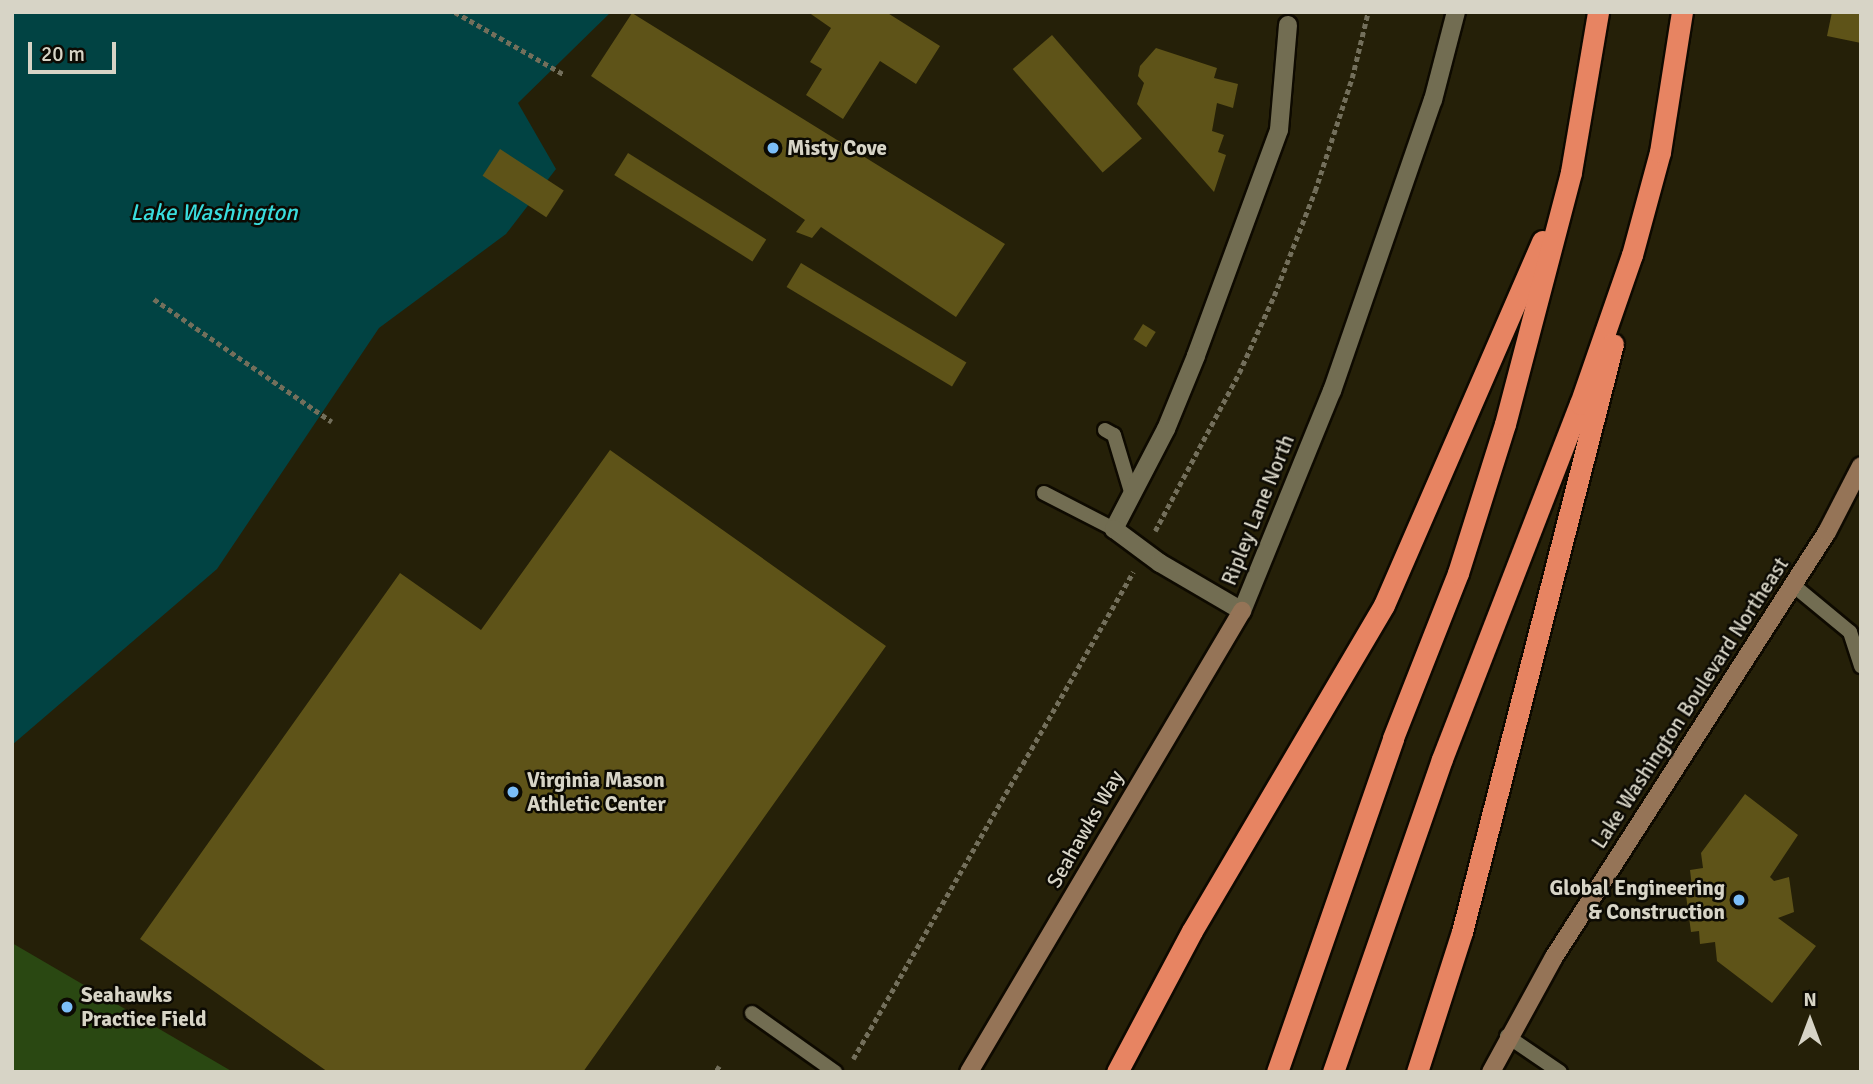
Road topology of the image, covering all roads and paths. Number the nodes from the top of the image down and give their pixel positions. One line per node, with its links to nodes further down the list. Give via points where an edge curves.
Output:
1 (455, 12): 7 (path)
2 (1368, 12): 17 (path, via 1315,191 1274,296)
3 (1455, 12): 20 (street, Ripley Lane North, via 1433,100 1332,391)
4 (1598, 12): 8 (highway)
5 (1682, 12): 9 (highway, via 1660,152)
6 (1288, 25): 15 (street, via 1279,130 1224,285 1166,429)
7 (565, 75)
8 (1571, 172): 29 (highway, via 1384,605 1192,931); 30 (highway, via 1505,424 1458,573 1393,738)
9 (1632, 255): 31 (highway, via 1580,404 1441,759); 32 (highway, via 1597,418 1469,905)
10 (154, 299): 11 (path)
11 (332, 422)
12 (1105, 430): 15 (lane, via 1114,435)
13 (1861, 466): 19 (main road, Lake Washington Boulevard Northeast)
14 (1045, 493): 16 (lane)
15 (1132, 495): 16 (street)
16 (1114, 528): 20 (street, Ripley Lane North, via 1160,563)
17 (1155, 532)
18 (1133, 573): 24 (path)
19 (1793, 584): 21 (lane, via 1850,632); 23 (main road, Lake Washington Boulevard Northeast)
20 (1242, 611): 28 (main road, Seahawks Way)
21 (1861, 666)
22 (752, 1013): 27 (lane)
23 (1507, 1036): 33 (main road, Lake Washington Boulevard Northeast); 34 (lane)
24 (854, 1058)
25 (716, 1067): 26 (path)
26 (724, 1072)
27 (835, 1072)
28 (969, 1072)
29 (1117, 1072)
30 (1277, 1072)
31 (1333, 1072)
32 (1417, 1072)
33 (1490, 1072)
34 (1560, 1072)

